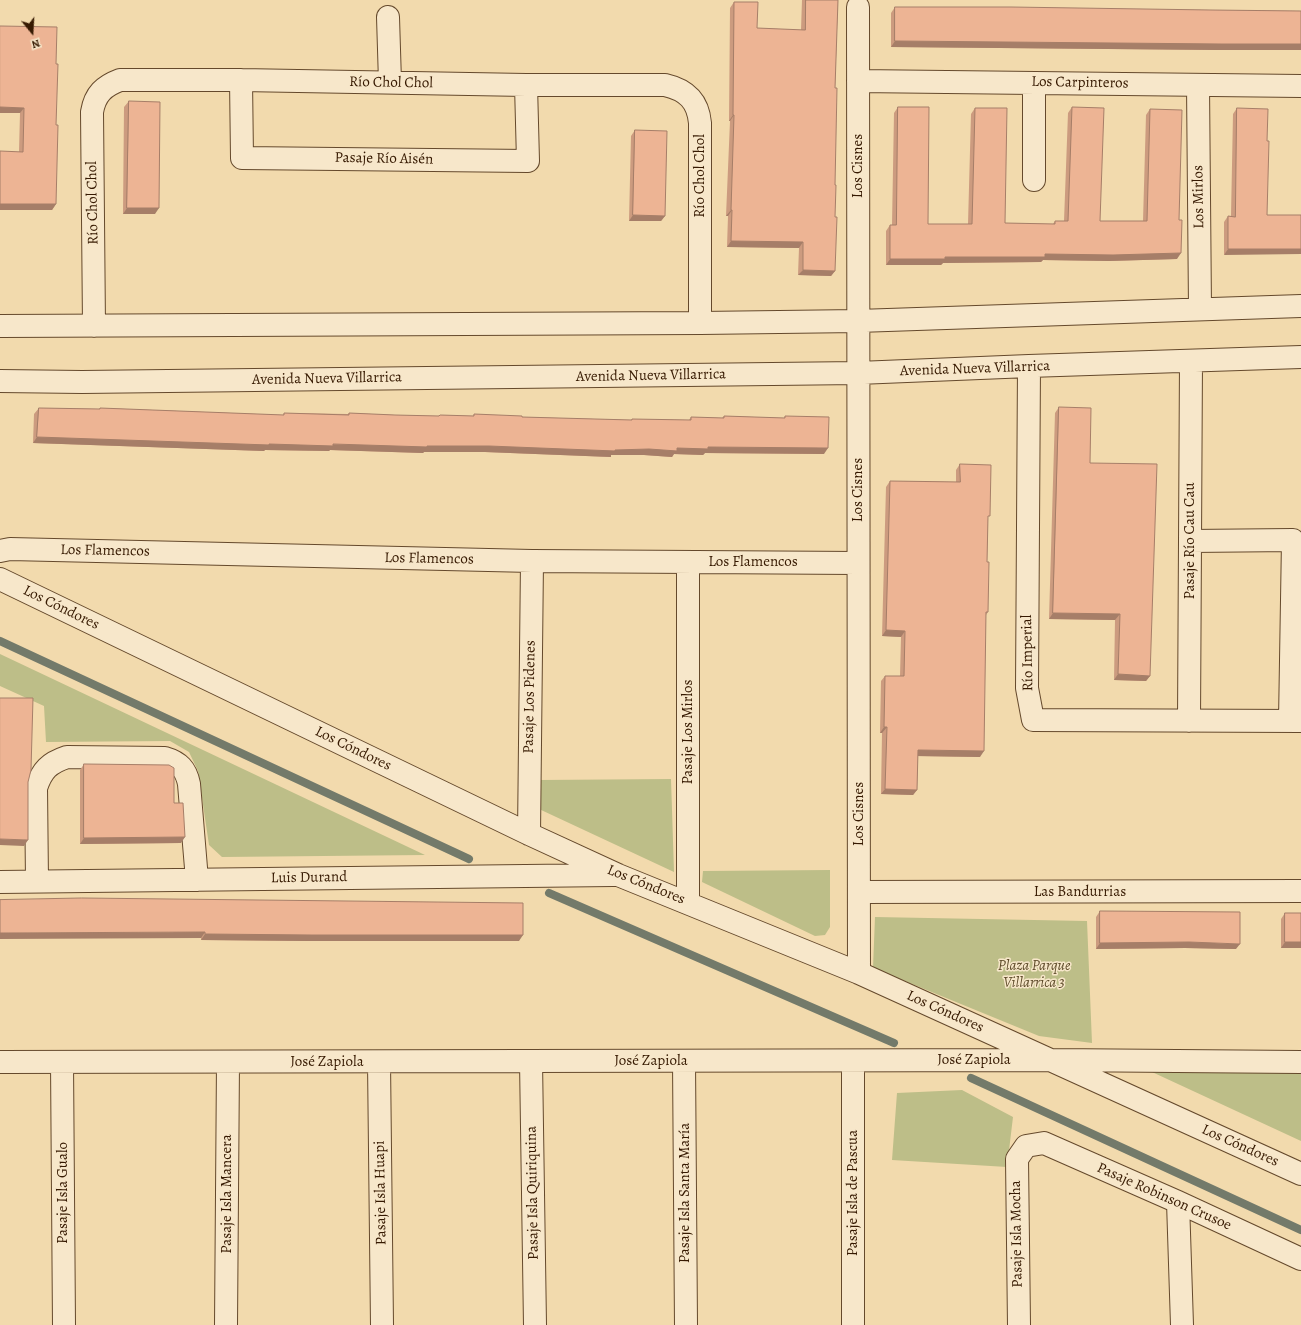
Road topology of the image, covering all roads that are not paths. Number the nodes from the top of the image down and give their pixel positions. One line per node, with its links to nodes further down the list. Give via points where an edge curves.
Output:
1 (858, 7): 5 (street, Los Cisnes)
2 (388, 17): 4 (street)
3 (241, 80): 4 (street, Río Chol Chol); 7 (street, Pasaje Río Aisén, via 242,158 528,161); 16 (street, Río Chol Chol, via 120,80 103,88 97,95 92,112)
4 (390, 82): 7 (street, Río Chol Chol)
5 (858, 82): 6 (street, Los Carpinteros); 13 (street, Los Cisnes)
6 (1034, 83): 8 (street, Los Carpinteros); 10 (street)
7 (526, 85): 14 (street, Río Chol Chol, via 665,84 675,87 691,98 699,114 700,123)
8 (1198, 85): 9 (street, Los Carpinteros); 12 (street, Los Mirlos)
9 (1301, 86)
10 (1034, 180)
11 (1301, 306): 12 (street)
12 (1200, 310): 13 (street)
13 (858, 321): 14 (street); 20 (street, Los Cisnes)
14 (700, 323): 16 (street)
15 (0, 326): 16 (street)
16 (94, 326)
17 (1301, 357): 18 (street, Avenida Nueva Villarrica)
18 (1190, 361): 19 (street, Avenida Nueva Villarrica); 22 (street, Pasaje Río Cau Cau)
19 (1029, 366): 20 (street, Avenida Nueva Villarrica); 28 (street, Río Imperial, via 1026,688 1033,720)
20 (858, 373): 21 (street, Avenida Nueva Villarrica, via 90,382); 26 (street, Los Cisnes)
21 (0, 380)
22 (1190, 541): 28 (street, Pasaje Río Cau Cau); 29 (street, via 1293,540)
23 (0, 551): 24 (street, Los Flamencos, via 10,549)
24 (532, 561): 25 (street, Los Flamencos); 30 (street, Pasaje Los Pidenes)
25 (688, 562): 26 (street, Los Flamencos); 37 (street, Pasaje Los Mirlos)
26 (858, 563): 36 (street, Los Cisnes)
27 (0, 579): 30 (street, Los Cóndores)
28 (1189, 721): 29 (street, Río Imperial)
29 (1296, 721)
30 (529, 834): 31 (street, Los Cóndores)
31 (618, 875): 32 (street, Luis Durand); 37 (street, Los Cóndores)
32 (197, 880): 33 (street, Luis Durand); 33 (street, via 189,784 182,768 165,758 66,757 45,769 36,788)
33 (38, 881): 34 (street, Luis Durand)
34 (0, 882)
35 (1301, 891): 36 (street, Las Bandurrias)
36 (859, 892): 38 (street, Los Cisnes)
37 (688, 902): 38 (street, Los Cóndores)
38 (859, 973): 39 (street, Los Cóndores)
39 (1052, 1060): 42 (street, José Zapiola); 47 (street, José Zapiola); 49 (street, Los Cóndores)
40 (531, 1061): 41 (street, José Zapiola); 46 (street, José Zapiola); 55 (street, Pasaje Isla Quiriquina)
41 (684, 1061): 42 (street, José Zapiola); 56 (street, Pasaje Isla Santa María)
42 (854, 1061): 57 (street, Pasaje Isla de Pascua)
43 (0, 1062): 44 (street, José Zapiola)
44 (62, 1062): 45 (street, José Zapiola); 52 (street, Pasaje Isla Gualo)
45 (228, 1062): 46 (street, José Zapiola); 53 (street, Pasaje Isla Mancera)
46 (379, 1062): 54 (street, Pasaje Isla Huapi)
47 (1301, 1062)
48 (1026, 1146): 50 (street, Pasaje Robinson Crusoe, via 1044,1143); 58 (street, Pasaje Isla Mocha, via 1017,1159)
49 (1301, 1174)
50 (1178, 1202): 51 (street, Pasaje Robinson Crusoe); 59 (street)
51 (1301, 1259)
52 (64, 1325)
53 (226, 1325)
54 (382, 1325)
55 (535, 1325)
56 (686, 1325)
57 (853, 1325)
58 (1018, 1325)
59 (1182, 1325)

